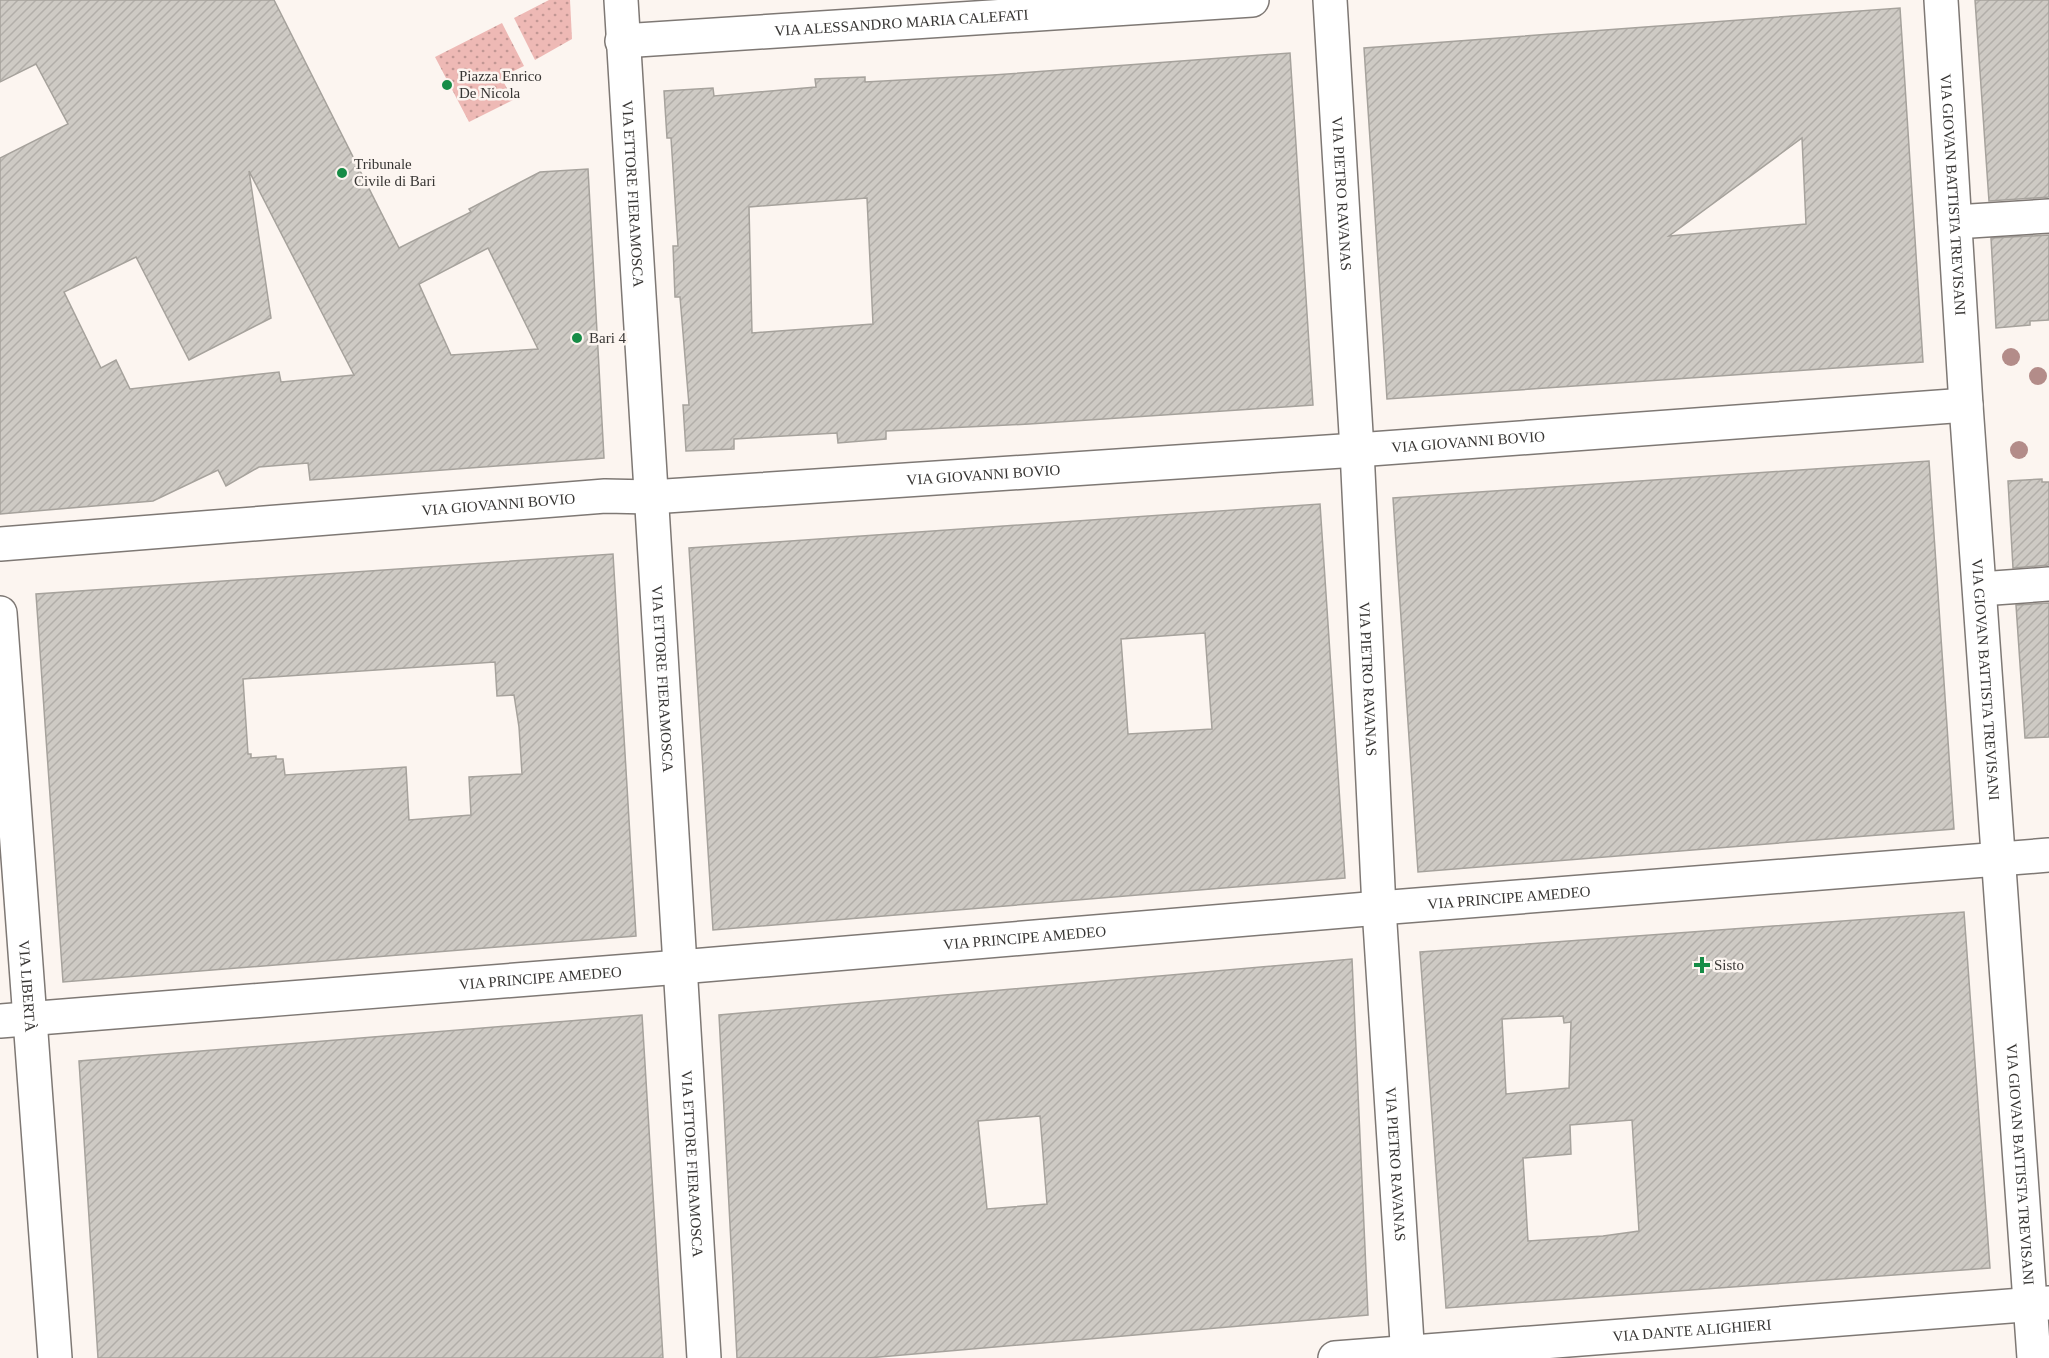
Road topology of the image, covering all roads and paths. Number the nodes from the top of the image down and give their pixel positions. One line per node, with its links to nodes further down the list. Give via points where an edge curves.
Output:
1 (621, 0): 5 (street, VIA ETTORE FIERAMOSCA)
2 (1252, 0): 5 (street, VIA ALESSANDRO MARIA CALEFATI)
3 (1330, 0): 9 (street, VIA PIETRO RAVANAS)
4 (1941, 0): 7 (street, VIA GIOVAN BATTISTA TREVISANI)
5 (622, 41): 10 (street, VIA ETTORE FIERAMOSCA)
6 (2049, 216): 7 (street)
7 (1955, 222): 8 (street, VIA GIOVAN BATTISTA TREVISANI)
8 (1966, 405): 9 (street, VIA GIOVANNI BOVIO); 13 (street, VIA GIOVAN BATTISTA TREVISANI)
9 (1357, 450): 10 (street, VIA GIOVANNI BOVIO); 17 (street, VIA PIETRO RAVANAS)
10 (651, 497): 11 (street, VIA GIOVANNI BOVIO, via 605,496); 18 (street, VIA ETTORE FIERAMOSCA)
11 (0, 544)
12 (2049, 584): 13 (street)
13 (1980, 589): 16 (street, VIA GIOVAN BATTISTA TREVISANI)
14 (0, 613): 19 (street, VIA LIBERTÀ)
15 (2049, 855): 16 (street, VIA PRINCIPE AMEDEO)
16 (1999, 858): 17 (street, VIA PRINCIPE AMEDEO); 20 (street, VIA GIOVAN BATTISTA TREVISANI)
17 (1379, 908): 18 (street, VIA PRINCIPE AMEDEO); 21 (street, VIA PIETRO RAVANAS)
18 (681, 967): 19 (street, VIA PRINCIPE AMEDEO); 23 (street, VIA ETTORE FIERAMOSCA)
19 (15, 1020): 22 (street, VIA LIBERTÀ)
20 (2040, 1304): 21 (street, VIA DANTE ALIGHIERI); 25 (street, VIA GIOVAN BATTISTA TREVISANI)
21 (1408, 1355): 24 (street, VIA DANTE ALIGHIERI)
22 (56, 1358)
23 (704, 1358)
24 (1335, 1358)
25 (2034, 1358)

